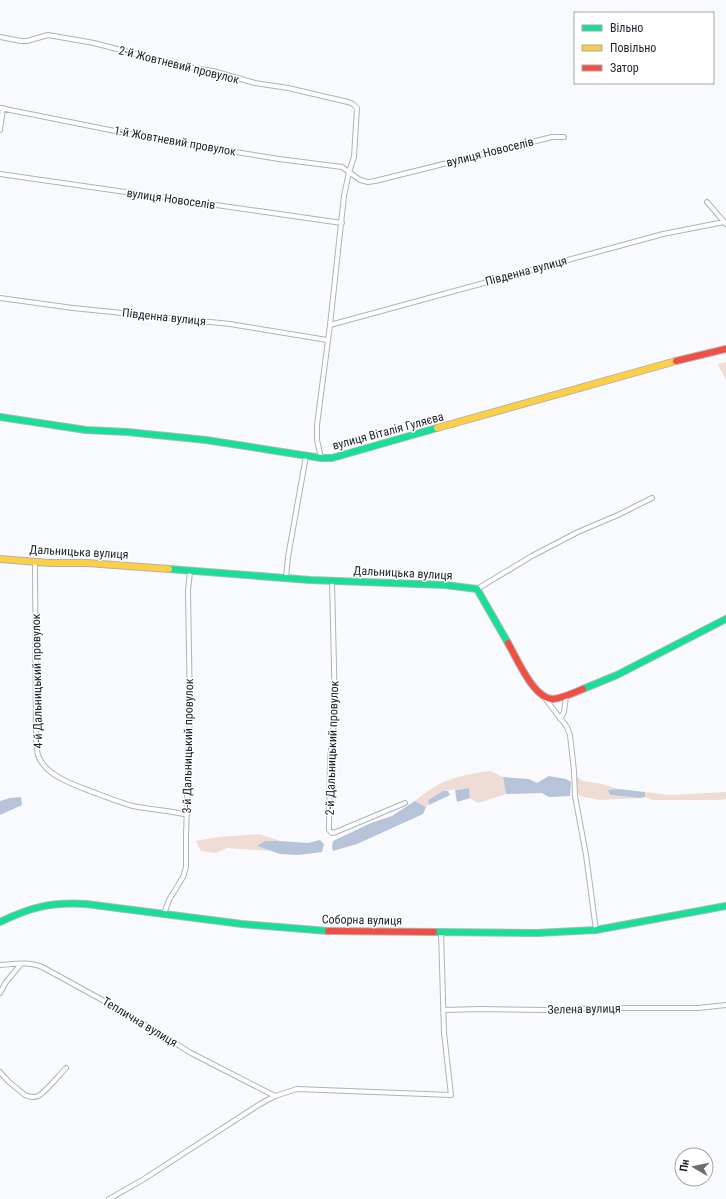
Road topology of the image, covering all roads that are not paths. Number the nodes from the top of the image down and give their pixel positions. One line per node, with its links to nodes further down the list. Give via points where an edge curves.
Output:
1 (0, 37): 5 (street, 2-й Жовтневий провулок, via 27,41 48,35 94,43 255,83 348,102 357,108 354,157)
2 (2, 108): 3 (street); 5 (street, 1-й Жовтневий провулок, via 168,141 342,167)
3 (0, 130)
4 (564, 137): 5 (street, вулиця Новоселів, via 552,137 368,182)
5 (349, 172): 8 (street)
6 (0, 174): 8 (street, вулиця Новоселів)
7 (707, 202): 9 (street)
8 (342, 223): 11 (street)
9 (725, 223): 11 (street, Південна вулиця, via 663,234)
10 (0, 298): 12 (street, Південна вулиця, via 230,324)
11 (330, 325): 12 (street)
12 (327, 340): 16 (street, via 317,425)
13 (726, 349): 16 (street, вулиця Віталія Гуляєва, via 332,458)
14 (0, 417): 15 (street, вулиця Віталія Гуляєва, via 86,430 206,440)
15 (306, 456): 16 (street, вулиця Віталія Гуляєва); 21 (street)
16 (321, 458)
17 (652, 498): 23 (street, via 578,532)
18 (0, 559): 19 (street, Дальницька вулиця)
19 (35, 562): 20 (street, Дальницька вулиця, via 87,563); 29 (street, 4-й Дальницький провулок, via 36,742 41,761 51,772 79,787 132,806)
20 (190, 572): 21 (street, Дальницька вулиця); 29 (street, 3-й Дальницький провулок)
21 (286, 578): 22 (street, Дальницька вулиця)
22 (332, 581): 23 (street, Дальницька вулиця); 28 (street, 2-й Дальницький провулок, via 335,710 330,760 329,830 332,833 336,832)
23 (477, 589): 26 (street, via 531,684)
24 (726, 619): 25 (street, via 617,675)
25 (566, 696): 26 (street, via 555,699); 27 (street, via 564,712)
26 (544, 697): 27 (street)
27 (560, 718): 33 (street, via 570,735 575,796)
28 (406, 802)
29 (187, 815): 31 (street, 3-й Дальницький провулок, via 185,872)
30 (726, 906): 33 (street, Соборна вулиця)
31 (164, 914): 32 (street, Соборна вулиця, via 59,903 37,907); 34 (street, Соборна вулиця, via 318,931)
32 (0, 922)
33 (596, 930): 34 (street, Соборна вулиця, via 537,933)
34 (441, 932): 39 (street)
35 (21, 964): 36 (street, Теплична вулиця); 37 (street); 42 (street, Теплична вулиця, via 35,964 44,968 128,1014 191,1053)
36 (0, 965)
37 (0, 994)
38 (726, 1005): 39 (street, Зелена вулиця, via 676,1008)
39 (443, 1010): 42 (street, via 451,1095 297,1089)
40 (66, 1068): 41 (street, via 42,1093 34,1097 27,1097)
41 (0, 1072)
42 (275, 1096): 43 (street)
43 (109, 1199)

